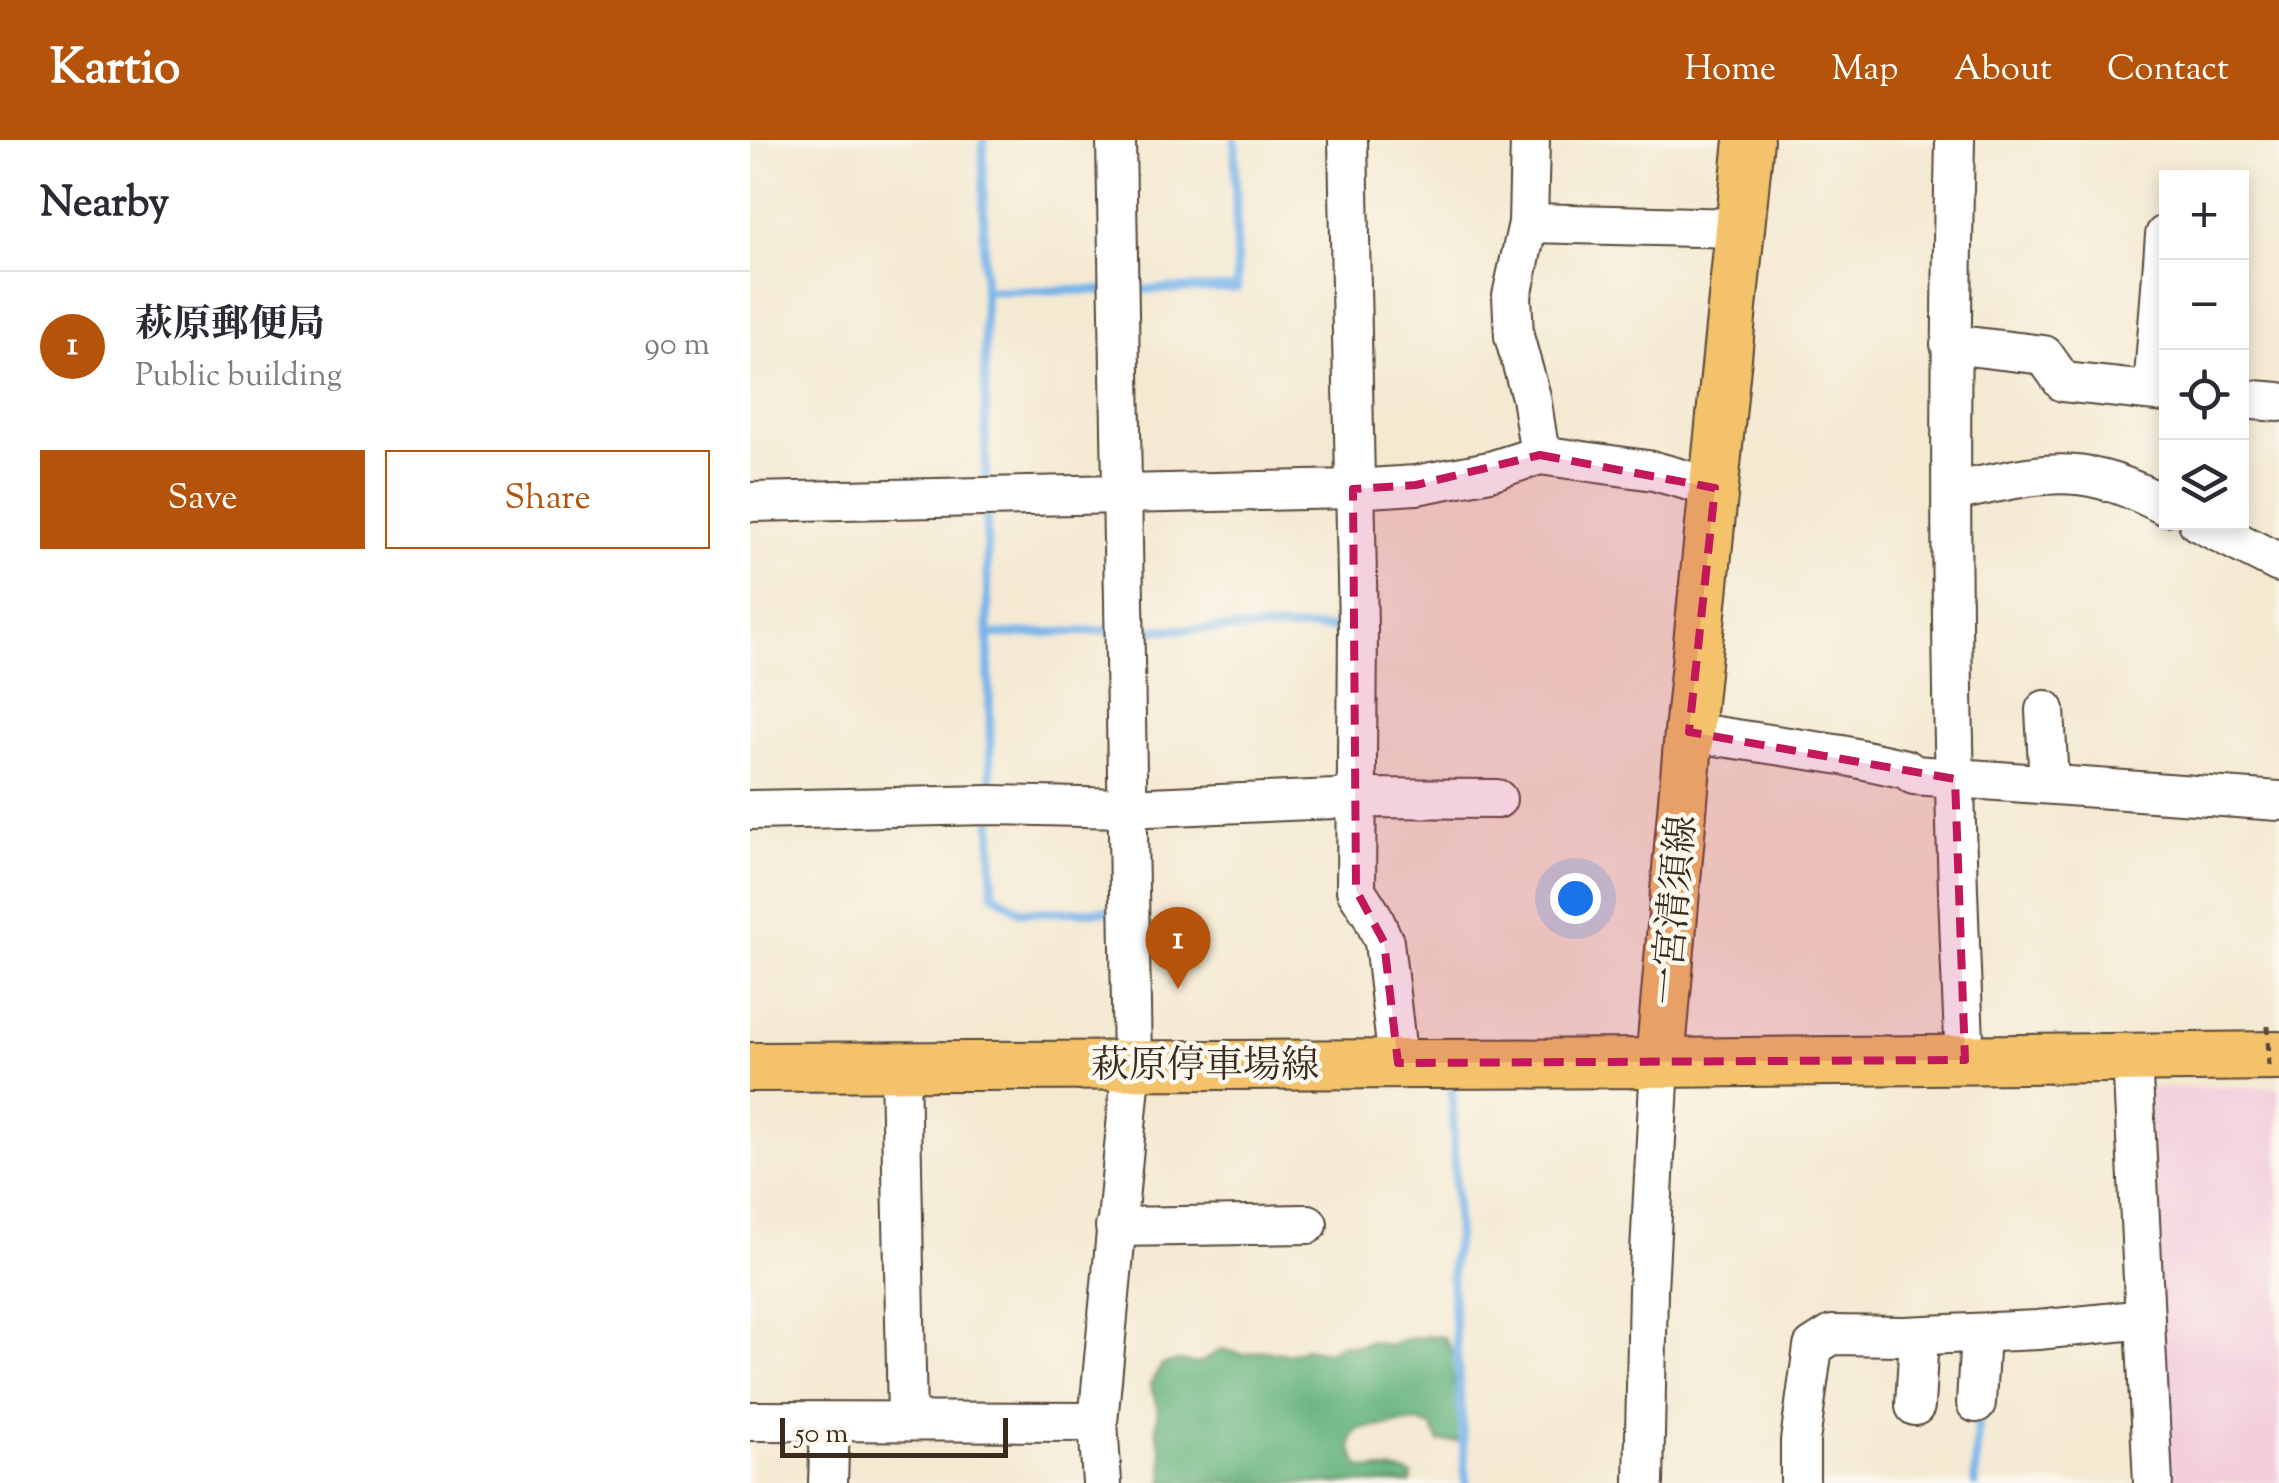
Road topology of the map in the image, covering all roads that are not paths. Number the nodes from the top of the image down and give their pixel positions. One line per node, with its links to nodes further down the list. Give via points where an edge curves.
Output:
1 (1116, 140): 18 (street)
2 (1348, 140): 16 (street)
3 (1530, 140): 6 (street)
4 (1749, 140): 7 (main road, 一宮清須線)
5 (1955, 140): 9 (street)
6 (1528, 223): 7 (street); 14 (street, via 1512,296)
7 (1740, 228): 15 (main road, 一宮清須線)
8 (2164, 260): 10 (street)
9 (1950, 344): 11 (street, via 2044,355 2063,382); 17 (street)
10 (2161, 350)
11 (2159, 392)
12 (2249, 400): 13 (street)
13 (2279, 402)
14 (1540, 456): 15 (street, via 1654,471); 16 (street, via 1434,482)
15 (1716, 488): 24 (main road, 一宮清須線)
16 (1353, 489): 18 (street); 27 (street)
17 (1952, 492): 20 (street, via 2070,473 2116,482); 25 (street)
18 (1122, 493): 19 (street); 30 (street)
19 (750, 502)
20 (2159, 503)
21 (2214, 530): 22 (street)
22 (2279, 563)
23 (2045, 710): 26 (street)
24 (1689, 732): 25 (street); 37 (main road, 一宮清須線)
25 (1955, 779): 26 (street); 34 (street)
26 (2049, 784): 29 (street)
27 (1358, 798): 28 (street); 30 (street); 36 (street, via 1356,890 1384,942)
28 (1498, 799)
29 (2279, 801)
30 (1126, 808): 31 (street); 35 (street)
31 (750, 810)
32 (2272, 1051): 33 (main road)
33 (2132, 1057): 34 (main road); 42 (street)
34 (1965, 1060): 37 (main road)
35 (1132, 1063): 36 (main road, 萩原停車場線); 38 (main road, 萩原停車場線); 41 (street)
36 (1398, 1063): 37 (main road, 萩原停車場線)
37 (1660, 1064): 53 (street)
38 (900, 1066): 39 (main road, 萩原停車場線); 47 (street)
39 (750, 1068)
40 (1308, 1224): 41 (street)
41 (1115, 1228): 50 (street)
42 (2145, 1319): 43 (street); 55 (street)
43 (1980, 1333): 44 (street); 45 (street)
44 (1919, 1336): 46 (street); 54 (street, via 1832,1336 1813,1347)
45 (1976, 1403)
46 (1915, 1406)
47 (907, 1420): 49 (street); 50 (street)
48 (750, 1422): 49 (street)
49 (830, 1422): 51 (street)
50 (1098, 1422): 52 (street)
51 (828, 1483)
52 (1102, 1483)
53 (1644, 1483)
54 (1800, 1483)
55 (2154, 1483)

